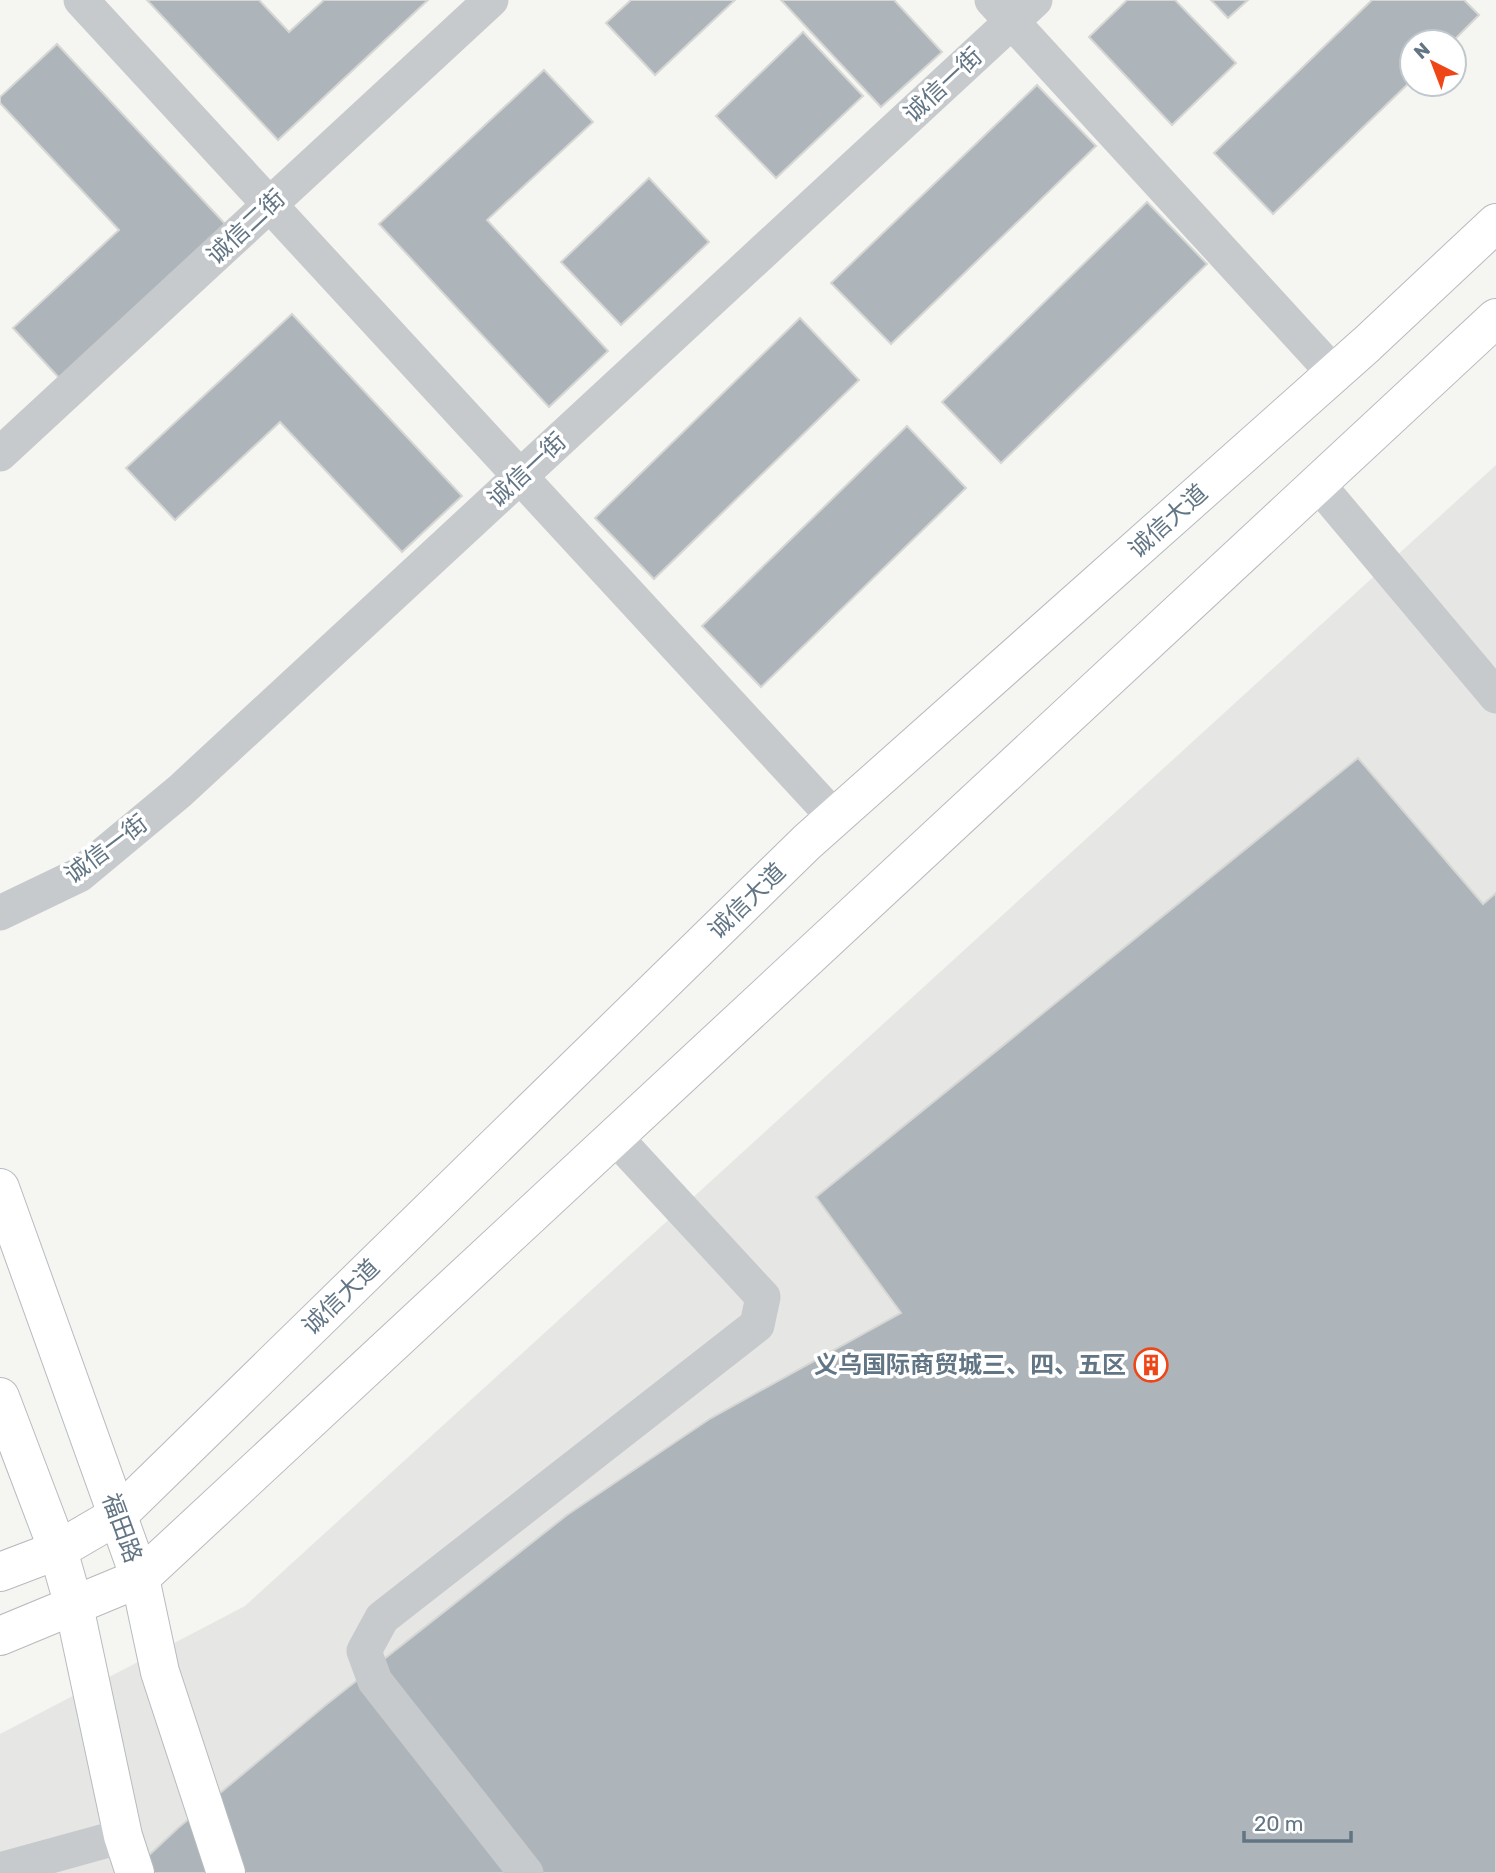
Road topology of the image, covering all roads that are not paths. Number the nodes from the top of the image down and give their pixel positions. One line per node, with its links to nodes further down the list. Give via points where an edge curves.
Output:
1 (81, 0): 4 (street)
2 (491, 0): 4 (street, 诚信二街)
3 (1012, 7): 7 (street); 9 (street, 诚信一街)
4 (270, 205): 8 (street, 诚信二街); 9 (street)
5 (1496, 223): 12 (main road, 诚信大道, via 1357,353)
6 (1496, 318): 10 (main road)
7 (1321, 358)
8 (0, 454)
9 (520, 476): 12 (street); 13 (street, 诚信一街, via 180,790 79,875)
10 (1317, 483): 11 (street); 14 (main road)
11 (1496, 696)
12 (834, 817): 17 (main road, 诚信大道)
13 (0, 913)
14 (614, 1136): 20 (main road); 27 (street, via 763,1297 757,1325 382,1618 364,1651 374,1681)
15 (0, 1188): 17 (main road, 福田路)
16 (0, 1398): 18 (main road)
17 (118, 1515): 18 (main road, 诚信大道); 20 (main road, 福田路)
18 (58, 1550): 19 (main road, 诚信大道); 21 (main road)
19 (0, 1572)
20 (140, 1578): 21 (main road); 26 (main road, 福田路, via 160,1672)
21 (74, 1606): 22 (main road); 23 (main road)
22 (0, 1636)
23 (123, 1836): 24 (street); 25 (main road)
24 (0, 1870)
25 (135, 1873)
26 (226, 1873)
27 (526, 1873)

